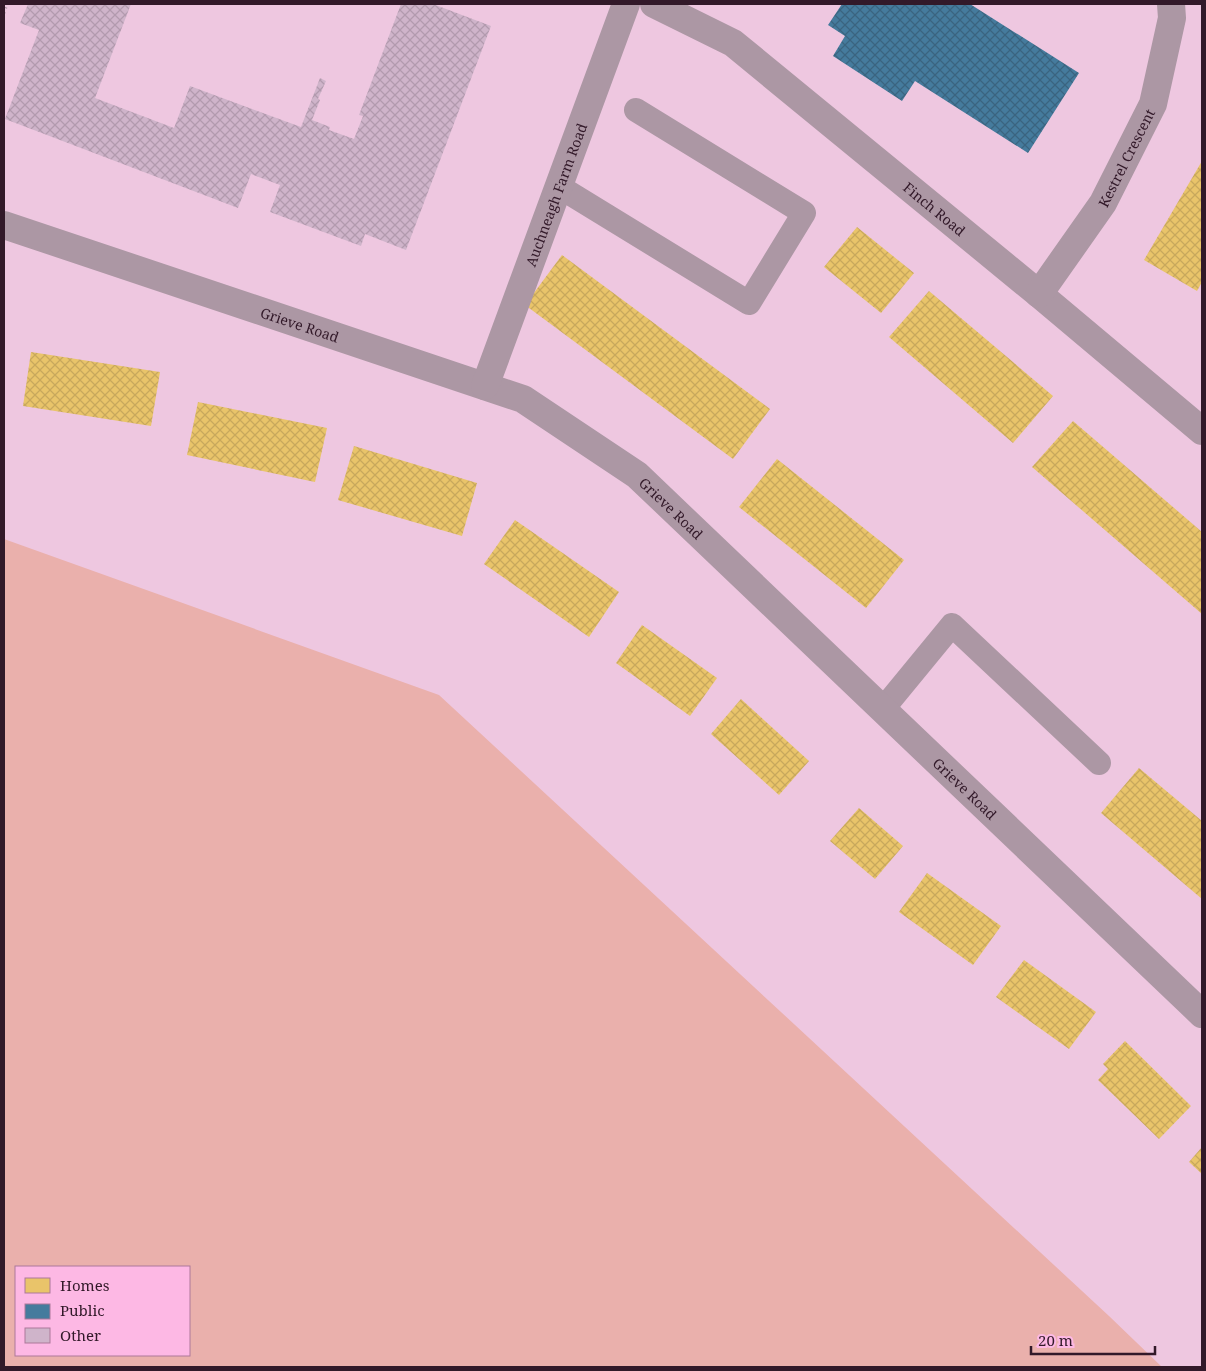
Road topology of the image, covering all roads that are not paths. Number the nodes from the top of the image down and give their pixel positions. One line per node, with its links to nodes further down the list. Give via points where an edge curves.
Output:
1 (626, 4): 5 (street, Auchneagh Farm Road)
2 (654, 4): 7 (street, Finch Road, via 733,44)
3 (1171, 4): 7 (street, Kestrel Crescent, via 1172,18 1154,104 1102,203)
4 (636, 110): 5 (lane, via 804,213 749,302)
5 (558, 186): 8 (street, Auchneagh Farm Road)
6 (4, 225): 8 (street, Grieve Road)
7 (1039, 294): 9 (street, Finch Road)
8 (485, 386): 10 (street, Grieve Road, via 523,399 637,475)
9 (1202, 431)
10 (883, 709): 11 (lane, via 952,625); 12 (street, Grieve Road)
11 (1099, 762)
12 (1202, 1014)

